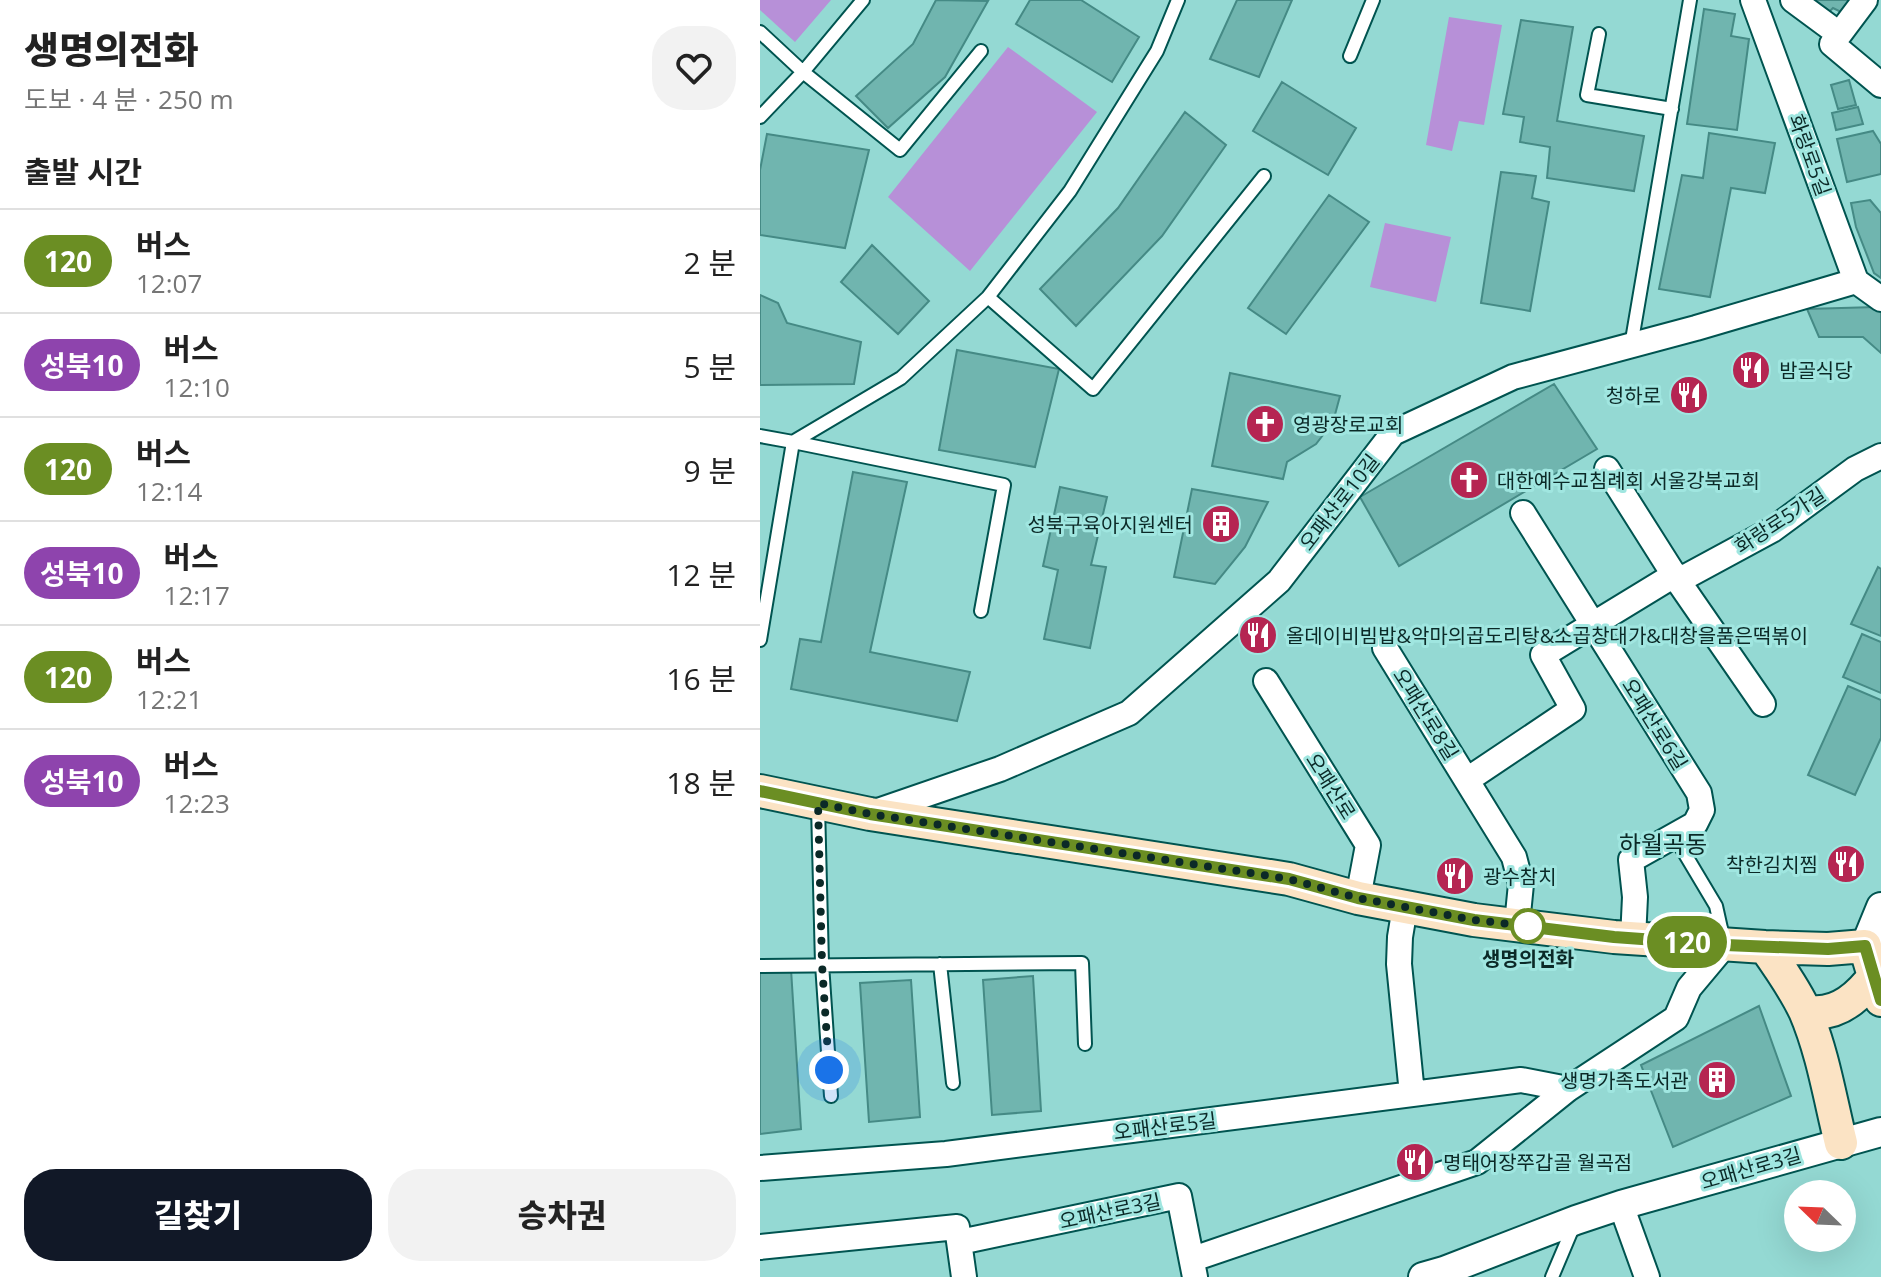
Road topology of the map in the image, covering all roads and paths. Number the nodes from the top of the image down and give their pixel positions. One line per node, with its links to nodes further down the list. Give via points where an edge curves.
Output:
1 (863, 0): 13 (lane)
2 (1178, 0): 19 (lane, via 1157,51 1070,191)
3 (1373, 0): 12 (lane)
4 (1690, 0): 15 (lane)
5 (1753, 0): 18 (street, 화랑로5길)
6 (1793, 0): 10 (street)
7 (1865, 0): 10 (street)
8 (760, 32): 13 (lane)
9 (1599, 34): 15 (lane, via 1587,95)
10 (1839, 34): 14 (street, via 1832,44)
11 (981, 51): 13 (lane, via 900,150)
12 (1350, 56)
13 (803, 72): 16 (lane)
14 (1881, 85)
15 (1672, 109): 21 (lane)
16 (760, 117)
17 (1264, 176): 19 (lane, via 1093,389)
18 (1856, 281): 20 (street); 21 (street, 오패산로10길)
19 (988, 297): 23 (lane, via 901,378)
20 (1881, 299)
21 (1631, 346): 38 (street, 오패산로10길, via 1513,377 1393,433 1279,581 1129,713 1000,769)
22 (760, 436): 23 (lane)
23 (793, 442): 28 (lane, via 1004,485); 30 (lane)
24 (1881, 456): 27 (street, 화랑로5가길, via 1772,530)
25 (1607, 469): 27 (street)
26 (1523, 513): 29 (street, 오패산로6길)
27 (1676, 578): 29 (street, 화랑로5가길); 33 (street)
28 (981, 611)
29 (1593, 625): 34 (street, 화랑로5가길, via 1543,655); 39 (street, 오패산로6길, via 1699,793 1702,810)
30 (760, 640)
31 (1385, 648): 35 (street, 오패산로8길)
32 (1266, 681): 40 (street, 오패산로, via 1368,845)
33 (1763, 704)
34 (1573, 709): 35 (street, 오패산로8길)
35 (1467, 780): 43 (street, 오패산로8길, via 1514,857 1521,884)
36 (760, 791): 37 (main road)
37 (818, 803): 38 (main road); 48 (lane)
38 (870, 814): 40 (main road, via 1289,879)
39 (1695, 824): 44 (street, via 1631,860); 45 (lane, 오패산로6길, via 1682,849 1716,906)
40 (1358, 898): 41 (main road)
41 (1405, 907): 43 (main road); 56 (street, via 1399,964)
42 (1881, 907): 51 (street)
43 (1517, 924): 44 (main road)
44 (1633, 939): 45 (main road)
45 (1725, 945): 46 (main road); 55 (street, via 1689,988 1676,1018)
46 (1765, 947): 47 (main road); 52 (main road)
47 (1828, 949): 51 (main road); 52 (main road, via 1808,961)
48 (822, 964): 49 (lane); 50 (lane); 57 (lane)
49 (940, 964): 53 (lane, via 1082,963); 54 (lane)
50 (760, 966)
51 (1875, 966): 52 (main road, via 1860,993 1829,1013)
52 (1799, 1001): 59 (main road, via 1819,1051)
53 (1085, 1044)
54 (953, 1083)
55 (1568, 1089): 56 (street, 오패산로5길, via 1521,1080); 65 (street, via 1477,1162)
56 (1412, 1094): 60 (street, 오패산로5길, via 946,1154)
57 (831, 1096)
58 (1881, 1132): 59 (street, 오패산로3길)
59 (1841, 1143): 61 (street, 오패산로3길)
60 (760, 1168)
61 (1621, 1205): 62 (street, 오패산로3길); 69 (street)
62 (1576, 1220): 67 (street, 오패산로3길); 68 (lane)
63 (960, 1242): 64 (street, via 957,1227); 65 (street, 오패산로3길, via 1179,1196); 66 (street)
64 (760, 1247)
65 (1194, 1268)
66 (964, 1277)
67 (1423, 1277)
68 (1552, 1277)
69 (1647, 1277)

